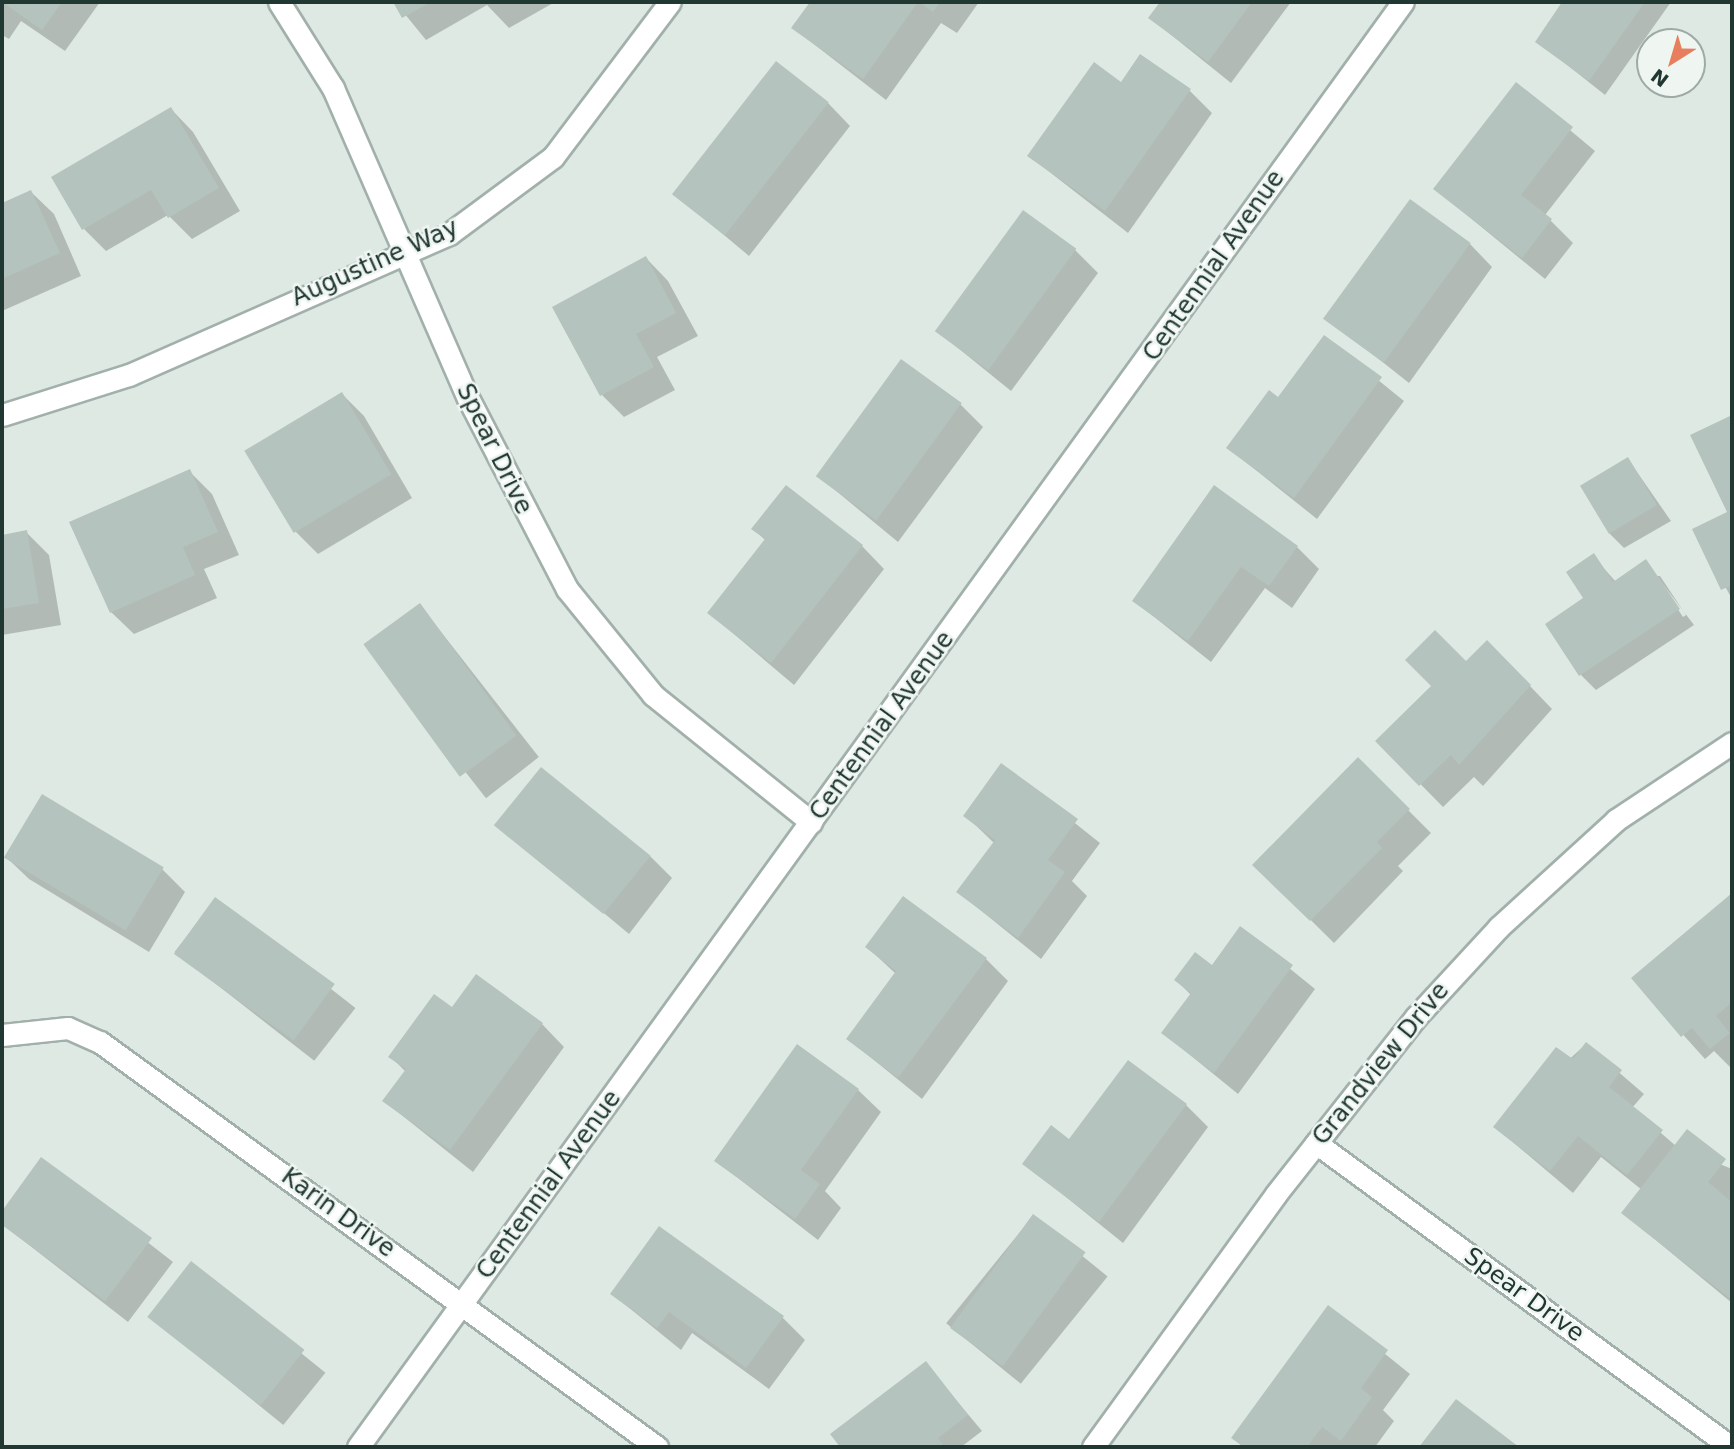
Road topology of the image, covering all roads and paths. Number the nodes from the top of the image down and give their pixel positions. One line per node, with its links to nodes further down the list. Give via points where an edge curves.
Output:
1 (279, 2): 4 (street, Spear Drive, via 333,88)
2 (670, 2): 4 (street, Augustine Way, via 553,157 449,234)
3 (1403, 2): 7 (street, Centennial Avenue)
4 (407, 251): 5 (street, Augustine Way, via 129,375); 7 (street, Spear Drive, via 468,398 567,589 653,695)
5 (2, 415)
6 (1732, 743): 9 (street, Grandview Drive, via 1616,820 1499,927 1416,1017)
7 (811, 822): 10 (street, Centennial Avenue)
8 (2, 1035): 10 (street, Karin Drive, via 68,1028 100,1042)
9 (1316, 1143): 13 (street, Grandview Drive); 14 (street, Spear Drive)
10 (463, 1305): 11 (street, Centennial Avenue); 12 (street, Karin Drive)
11 (358, 1447)
12 (657, 1447)
13 (1093, 1447)
14 (1731, 1447)

